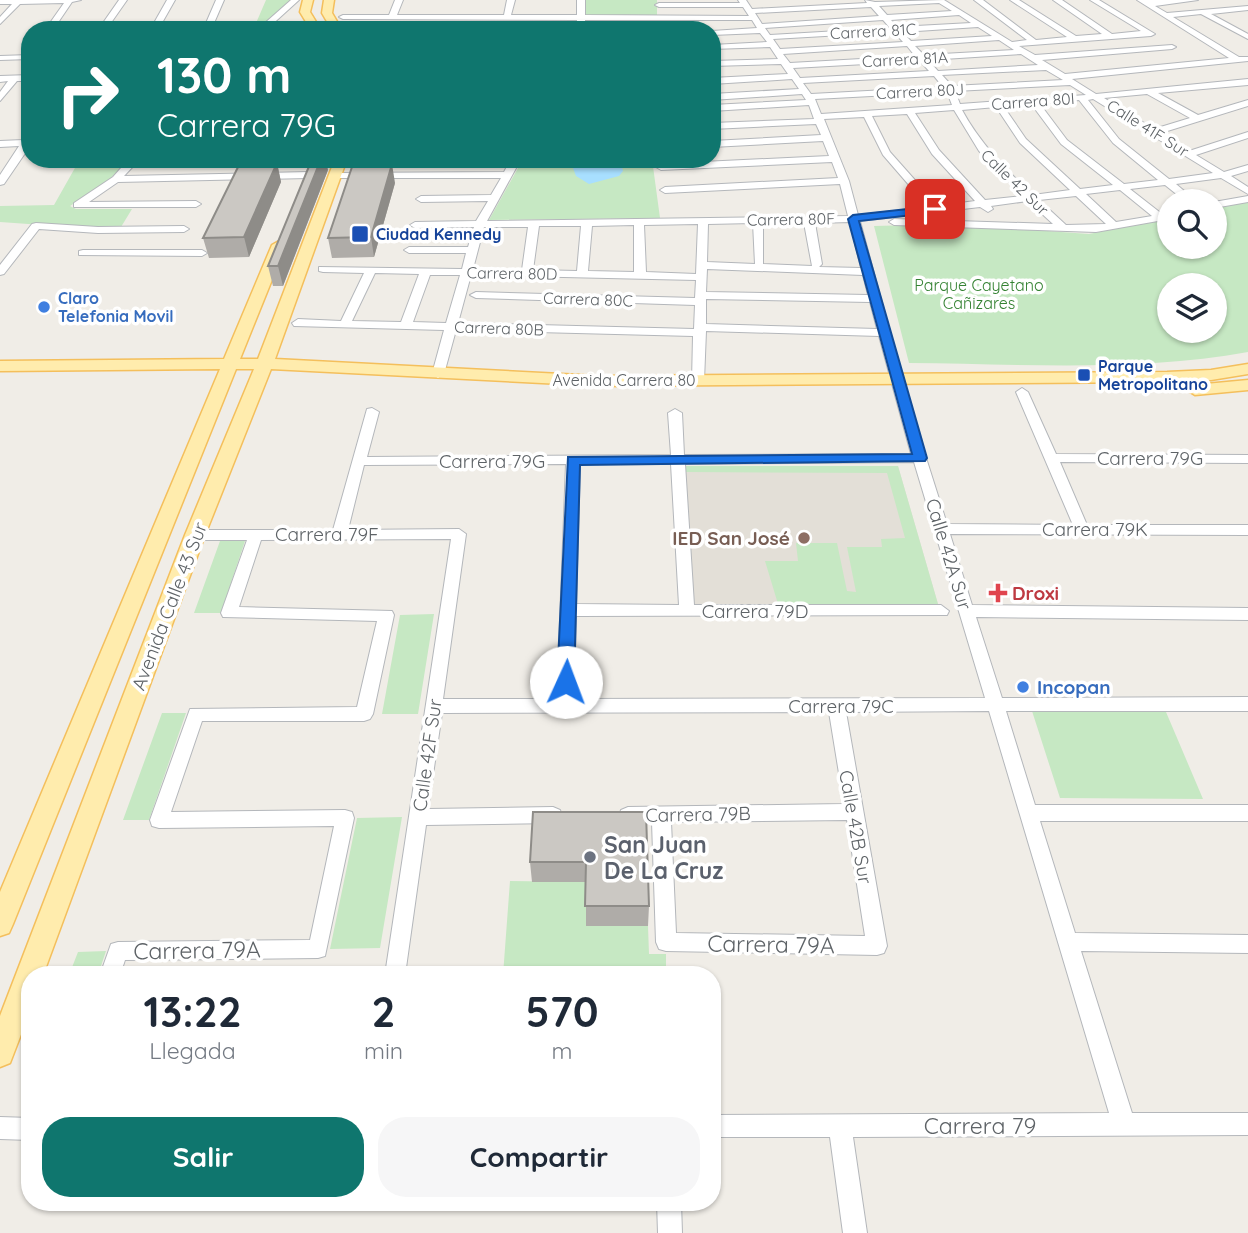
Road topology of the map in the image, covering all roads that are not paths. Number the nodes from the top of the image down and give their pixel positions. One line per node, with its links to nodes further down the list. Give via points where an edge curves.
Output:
1 (70, 0): 2 (street); 17 (street); 43 (street)
2 (77, 0)
3 (123, 0): 44 (street)
4 (171, 0): 45 (street)
5 (220, 0): 46 (street)
6 (295, 0): 47 (street)
7 (308, 0): 48 (main road, via 305,12)
8 (329, 0): 49 (main road, via 327,13)
9 (399, 0): 35 (street)
10 (511, 0): 37 (street)
11 (582, 0): 39 (street)
12 (995, 0): 18 (street)
13 (1014, 0): 65 (street)
14 (1057, 0): 62 (street)
15 (1094, 0): 61 (street)
16 (1194, 0): 22 (street)
17 (18, 1): 19 (street); 55 (street)
18 (979, 1): 21 (street); 66 (street)
19 (0, 2)
20 (871, 2): 21 (street); 42 (street, Calle 42 Sur); 57 (street)
21 (942, 2): 29 (street, Calle 41F Sur)
22 (1144, 2): 31 (street)
23 (659, 3): 41 (street); 57 (street)
24 (365, 8): 34 (street)
25 (431, 8): 36 (street)
26 (1248, 8): 27 (street)
27 (1234, 9): 28 (street); 32 (street)
28 (1202, 12): 31 (street); 63 (street)
29 (960, 13): 42 (street); 58 (street, Calle 41F Sur)
30 (541, 14): 37 (street); 39 (street); 51 (street)
31 (1167, 15): 77 (street)
32 (1248, 16)
33 (343, 17): 34 (street)
34 (360, 17): 35 (street)
35 (392, 17): 36 (street)
36 (428, 17): 38 (street, via 470,13)
37 (507, 17): 38 (street)
38 (493, 18): 50 (street)
39 (580, 18): 40 (street); 52 (street)
40 (618, 18): 41 (street); 53 (street)
41 (659, 18): 54 (street)
42 (885, 18): 57 (street); 59 (street, Calle 42 Sur)
43 (55, 21)
44 (108, 21)
45 (159, 21)
46 (211, 21)
47 (271, 21)
48 (310, 21)
49 (332, 21)
50 (493, 21)
51 (540, 21)
52 (580, 21)
53 (619, 21)
54 (702, 21)
55 (0, 22)
56 (721, 22): 57 (street)
57 (759, 25): 59 (street, Carrera 81C); 60 (street); 67 (street); 68 (street); 78 (street, Calle 42A Sur)
58 (978, 25): 59 (street, Carrera 81C); 64 (street, Calle 41F Sur)
59 (895, 30): 68 (street, Calle 42 Sur)
60 (721, 31)
61 (1148, 33): 62 (street); 70 (street)
62 (1110, 36): 65 (street)
63 (1248, 37)
64 (1000, 38): 68 (street); 69 (street, Calle 41F Sur)
65 (1074, 39): 66 (street)
66 (1034, 42): 69 (street)
67 (721, 43)
68 (909, 44): 74 (street, Calle 42 Sur)
69 (1011, 44): 71 (street, Calle 41F Sur)
70 (1172, 47): 75 (street); 79 (street)
71 (1023, 52): 74 (street, Carrera 81A); 75 (street, Calle 41F Sur)
72 (21, 57): 73 (street)
73 (0, 58)
74 (921, 58): 78 (street, Carrera 81A); 83 (street, Calle 42 Sur)
75 (1034, 58): 81 (street, Calle 41F Sur)
76 (1248, 59): 77 (street)
77 (1236, 60): 79 (street); 82 (street)
78 (786, 63): 80 (street, Carrera 81A); 87 (street, Calle 42A Sur)
79 (1198, 63): 84 (street)
80 (721, 64)
81 (1049, 67): 83 (street); 84 (street, Calle 41F Sur)
82 (1248, 67)
83 (936, 73): 87 (street); 93 (street, Calle 42 Sur)
84 (1064, 77): 90 (street, Calle 41F Sur)
85 (15, 78): 86 (street); 88 (street); 99 (street)
86 (21, 78)
87 (796, 78): 89 (street); 98 (street, Calle 42A Sur)
88 (0, 79)
89 (721, 81)
90 (1074, 82): 93 (street, Carrera 80J); 96 (street, Calle 41F Sur)
91 (1248, 82): 92 (street, Carrera 80I)
92 (1200, 87): 94 (street, Carrera 80I); 95 (street)
93 (950, 89): 98 (street, Carrera 80J); 106 (street, Calle 42 Sur)
94 (1149, 92): 96 (street, Carrera 80I); 110 (street)
95 (1212, 93)
96 (1097, 96): 100 (street, Carrera 80I); 113 (street, Calle 41F Sur)
97 (721, 97): 98 (street)
98 (808, 97): 105 (street, Carrera 80J); 111 (street, Calle 42A Sur)
99 (0, 98)
100 (1083, 98): 102 (street, Carrera 80I); 138 (street, via 1116,141)
101 (1223, 100): 107 (street)
102 (1034, 102): 104 (street, Carrera 80I); 139 (street, via 1064,142)
103 (1248, 103): 107 (street)
104 (998, 104): 106 (street, Carrera 80I); 142 (street, via 1023,141)
105 (721, 107)
106 (954, 107): 108 (street, Carrera 80I); 145 (street, Calle 42 Sur, via 977,145)
107 (1235, 107): 110 (street)
108 (909, 110): 109 (street, Carrera 80I); 150 (street, via 935,152)
109 (867, 114): 111 (street, Carrera 80I); 152 (street, via 886,153)
110 (1196, 118): 113 (street)
111 (819, 119): 112 (street, Carrera 80I); 115 (street, Calle 42A Sur)
112 (721, 125)
113 (1154, 132): 120 (street, Calle 41F Sur)
114 (1248, 135): 120 (street)
115 (826, 138): 118 (street); 121 (street, Calle 42A Sur)
116 (21, 142): 117 (street)
117 (0, 144)
118 (721, 144)
119 (21, 151): 122 (street)
120 (1189, 154): 134 (street, Calle 41F Sur)
121 (836, 159): 123 (street); 136 (street, Calle 42A Sur)
122 (13, 162): 124 (street); 137 (street)
123 (721, 162)
124 (0, 163)
125 (126, 168): 135 (street)
126 (311, 168): 131 (main road)
127 (338, 168): 133 (main road, Avenida Calle 43 Sur)
128 (511, 168): 132 (street)
129 (661, 168): 151 (street)
130 (1248, 168): 134 (street, Carrera 80F)
131 (308, 175): 135 (street); 143 (main road)
132 (507, 175): 133 (street); 144 (street)
133 (335, 176): 198 (main road, Avenida Calle 43 Sur)
134 (1224, 176): 138 (street, Carrera 80F); 141 (street, Calle 41F Sur)
135 (116, 179): 149 (street, via 78,205)
136 (844, 181): 151 (street); 155 (street, Calle 42A Sur)
137 (0, 182)
138 (1167, 182): 139 (street, Carrera 80F); 140 (street)
139 (1120, 188): 142 (street, Carrera 80F); 153 (street)
140 (1176, 189)
141 (1248, 191)
142 (1078, 192): 145 (street, Carrera 80F); 165 (street)
143 (301, 193)
144 (495, 198): 146 (street); 162 (street)
145 (1032, 198): 150 (street, Carrera 80F); 168 (street, Calle 42 Sur)
146 (421, 199)
147 (1248, 199): 148 (street)
148 (1227, 203)
149 (196, 204)
150 (984, 204): 152 (street, Carrera 80F); 164 (street)
151 (667, 206): 158 (street, Carrera 80F); 159 (street, Carrera 80F)
152 (935, 209): 155 (street, Carrera 80F)
153 (1157, 212)
154 (809, 219): 155 (street, Carrera 80F); 157 (street, Carrera 80F); 175 (street)
155 (853, 219): 164 (street); 182 (street, Calle 42A Sur)
156 (1157, 219): 165 (street)
157 (758, 220): 158 (street, Carrera 80F); 174 (street)
158 (703, 221): 179 (street)
159 (639, 222): 161 (street, Carrera 80F); 185 (street)
160 (534, 223): 161 (street, Carrera 80F); 162 (street, Carrera 80F); 183 (street)
161 (587, 223): 184 (street)
162 (480, 224): 163 (street, Carrera 80F); 171 (street)
163 (415, 225)
164 (1004, 226): 168 (street)
165 (1115, 227): 168 (street)
166 (286, 228): 197 (main road, Avenida Calle 43 Sur)
167 (184, 229): 169 (street, via 127,218)
168 (1065, 229)
169 (98, 230): 172 (street, via 83,253); 173 (street, via 36,226)
170 (409, 250): 171 (street)
171 (473, 250): 181 (street)
172 (202, 253)
173 (6, 256): 180 (street)
174 (759, 262)
175 (816, 264)
176 (323, 269): 177 (street, Carrera 80D)
177 (371, 270): 178 (street, Carrera 80D); 190 (street)
178 (426, 271): 181 (street, Carrera 80D); 191 (street)
179 (702, 271): 182 (street, Carrera 80D); 185 (street, Carrera 80D); 187 (street)
180 (0, 272)
181 (467, 272): 183 (street, Carrera 80D); 192 (street)
182 (869, 272): 188 (street, Calle 42A Sur)
183 (527, 273): 184 (street, Carrera 80D)
184 (582, 274): 185 (street, Carrera 80D)
185 (640, 275)
186 (476, 295): 187 (street, Carrera 80C)
187 (701, 299): 188 (street, Carrera 80C); 193 (street)
188 (876, 299): 194 (street, Calle 42A Sur)
189 (298, 323): 190 (street, Carrera 80B)
190 (345, 324): 191 (street, Carrera 80B)
191 (406, 325): 192 (street, Carrera 80B)
192 (451, 327): 193 (street, Carrera 80B); 199 (street)
193 (700, 330): 194 (street, Carrera 80B); 201 (street)
194 (885, 333): 203 (street, Calle 42A Sur)
195 (0, 366): 197 (main road, Avenida Carrera 80)
196 (1248, 369): 203 (main road, Avenida Carrera 80, via 1194,376)
197 (228, 370): 198 (main road, Avenida Carrera 80); 200 (main road, Avenida Carrera 80); 237 (main road, Avenida Calle 43 Sur)
198 (261, 371): 199 (main road, Avenida Carrera 80); 203 (main road, Avenida Carrera 80, via 550,394); 216 (main road, Avenida Calle 43 Sur)
199 (438, 374): 201 (main road, Avenida Carrera 80)
200 (0, 378)
201 (698, 381): 203 (main road, Avenida Carrera 80)
202 (1248, 385): 204 (main road, Avenida Carrera 80)
203 (898, 386): 204 (main road, Avenida Carrera 80); 207 (street, Calle 42A Sur)
204 (1022, 392): 208 (street)
205 (372, 412): 212 (street)
206 (675, 413): 211 (street)
207 (920, 458): 211 (street, Carrera 79G); 213 (street, Calle 42A Sur)
208 (1051, 458): 209 (street, Carrera 79G); 214 (street)
209 (1248, 459)
210 (573, 460): 211 (street, Carrera 79G); 212 (street, Carrera 79G); 220 (street)
211 (678, 460): 221 (street)
212 (359, 461): 218 (street)
213 (942, 529): 214 (street, Carrera 79K); 223 (street, Calle 42A Sur)
214 (1082, 530): 215 (street, Carrera 79K)
215 (1248, 530)
216 (195, 534): 217 (street, Carrera 79F); 241 (main road, Avenida Calle 43 Sur)
217 (256, 534): 218 (street, Carrera 79F); 242 (street, Carrera 79A, via 229,613 386,615 364,714 195,713 159,820 345,818 318,949 118,951)
218 (339, 534): 219 (street, Carrera 79F)
219 (459, 534): 226 (street, Calle 42F Sur)
220 (568, 610): 221 (street, Carrera 79D); 227 (street)
221 (687, 610): 222 (street, Carrera 79D)
222 (941, 611)
223 (967, 611): 224 (street); 229 (street, Calle 42A Sur)
224 (1248, 614)
225 (1248, 704): 229 (street, Carrera 79C)
226 (434, 706): 227 (street, Carrera 79C); 236 (street, Calle 42F Sur)
227 (565, 706): 228 (street, Carrera 79C)
228 (837, 706): 229 (street, Carrera 79C); 230 (street, Calle 42B Sur)
229 (996, 707): 231 (street, Calle 42A Sur)
230 (853, 812): 233 (street, Carrera 79B); 240 (street, Calle 42B Sur)
231 (1028, 813): 232 (street); 238 (street, Calle 42A Sur)
232 (1248, 813)
233 (661, 814): 235 (street, Carrera 79B); 240 (street, Carrera 79A, via 666,942)
234 (566, 815): 236 (street)
235 (607, 815)
236 (418, 817): 243 (street, Calle 42F Sur)
237 (0, 924)
238 (1068, 942): 239 (street); 247 (street, Calle 42A Sur)
239 (1248, 944)
240 (877, 946)
241 (33, 966)
242 (113, 966)
243 (395, 966)
244 (21, 998): 245 (main road, Avenida Calle 43 Sur)
245 (0, 1054)
246 (1248, 1124): 247 (street, Carrera 79)
247 (1124, 1125): 249 (street, Carrera 79)
248 (721, 1126): 249 (street, Carrera 79)
249 (840, 1126): 254 (street)
250 (0, 1128): 251 (street)
251 (21, 1129)
252 (669, 1211): 253 (street)
253 (670, 1233)
254 (855, 1233)

